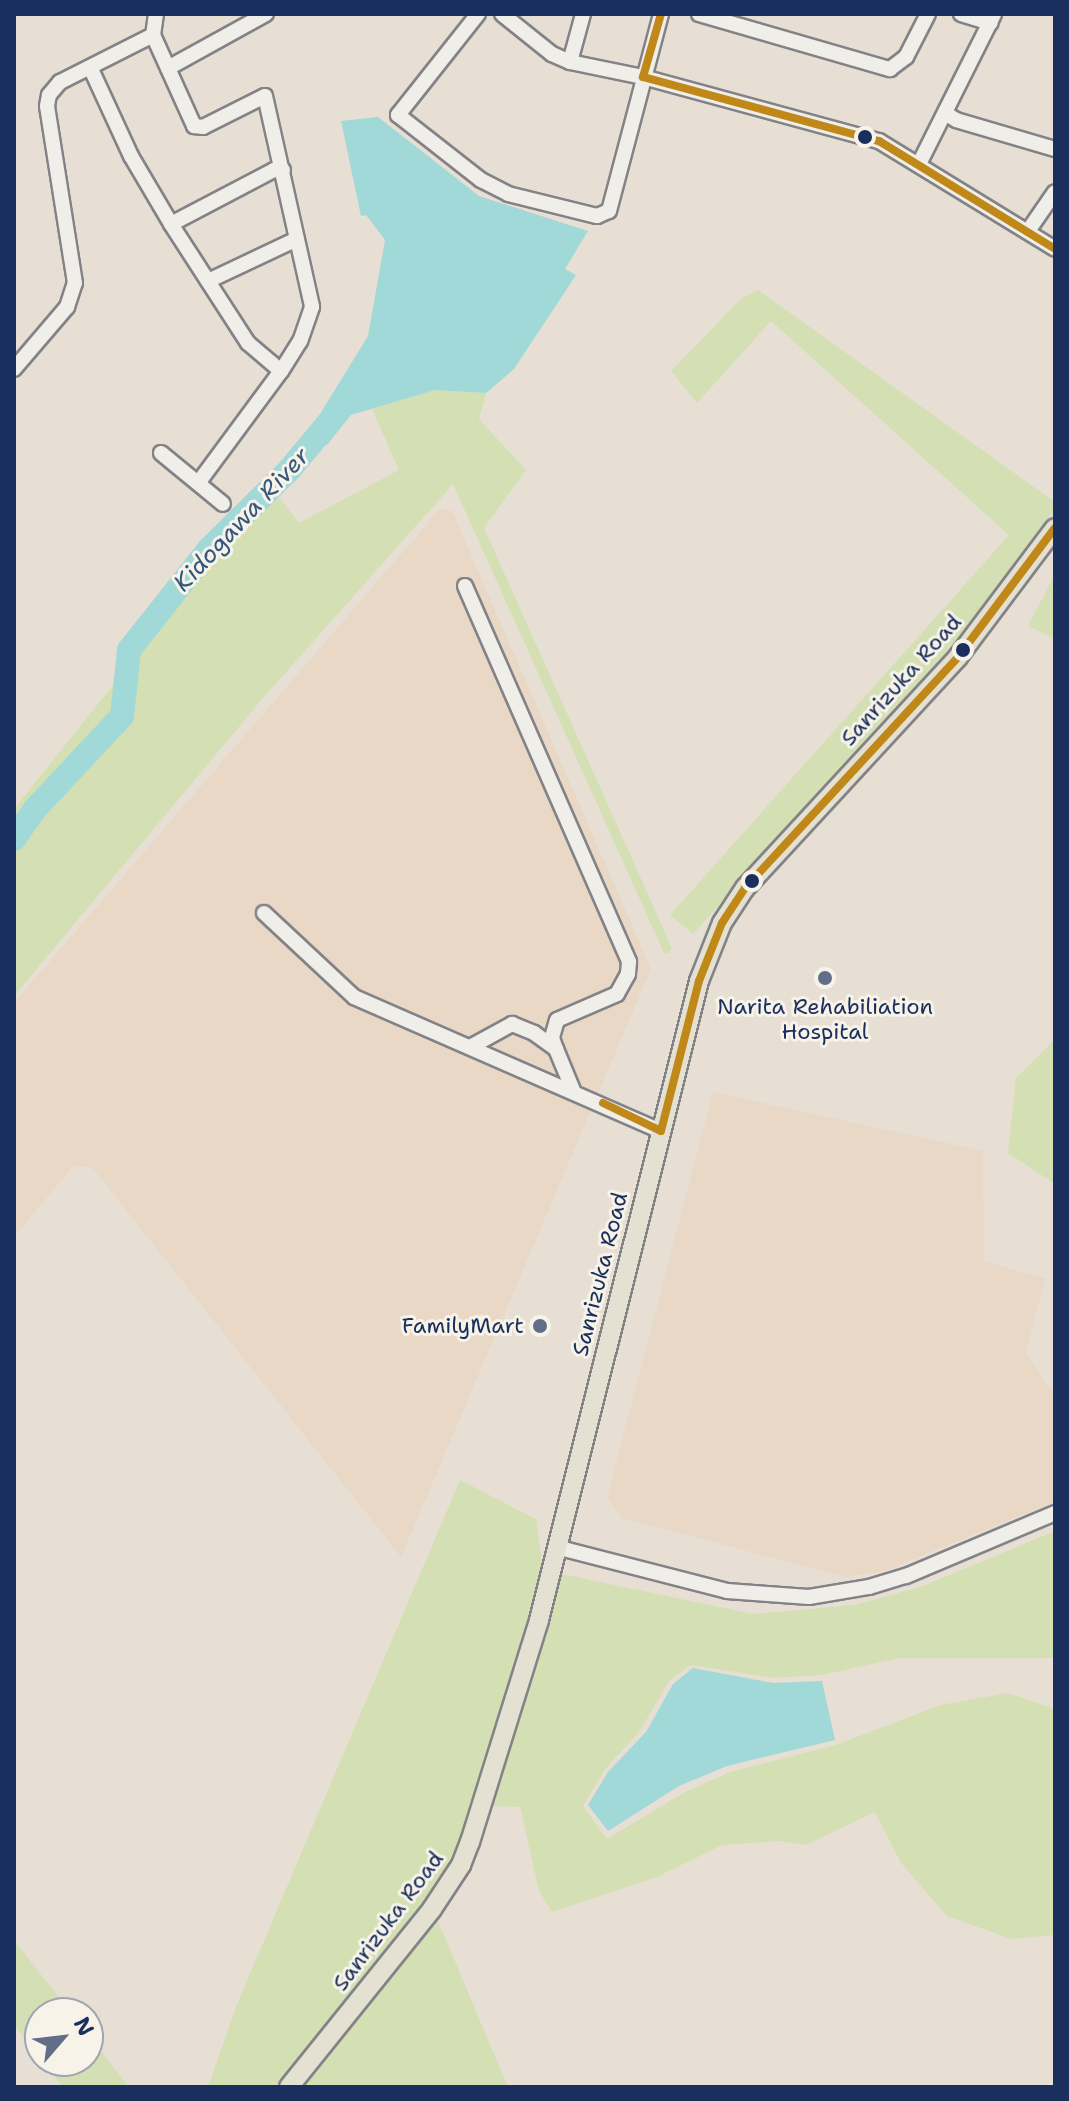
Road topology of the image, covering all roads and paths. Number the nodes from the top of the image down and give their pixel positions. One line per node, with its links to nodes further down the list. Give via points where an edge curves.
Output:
1 (156, 14): 11 (street)
2 (266, 14): 13 (street)
3 (478, 14): 15 (street, via 398,115 481,180 508,194 604,216)
4 (502, 14): 12 (street)
5 (583, 14): 12 (street)
6 (661, 14): 15 (street)
7 (699, 14): 8 (street, via 890,69 906,57)
8 (928, 14)
9 (961, 14): 10 (street)
10 (993, 18): 16 (street)
11 (153, 35): 13 (street); 14 (street)
12 (570, 62): 15 (street)
13 (168, 68): 19 (street, via 194,126 203,127 265,96)
14 (91, 69): 21 (street, via 131,156); 26 (street, via 53,87 47,106 74,270 73,294)
15 (643, 77): 18 (street, via 867,137)
16 (945, 113): 17 (street); 18 (street)
17 (1055, 149)
18 (919, 164): 22 (street)
19 (283, 170): 21 (street); 23 (street)
20 (1055, 192): 22 (street)
21 (171, 224): 25 (street)
22 (1028, 231): 24 (street)
23 (297, 239): 25 (street); 27 (street, via 312,316)
24 (1055, 249)
25 (208, 281): 27 (street, via 248,343)
26 (14, 369)
27 (281, 371): 29 (street)
28 (161, 453): 29 (street)
29 (198, 483): 30 (street)
30 (223, 504)
31 (1055, 528): 37 (main road, Sanrizuka Road, via 958,657 745,888 722,923 699,981)
32 (465, 586): 35 (street, via 629,962 617,994 557,1020 552,1038)
33 (264, 913): 34 (street, via 354,997)
34 (472, 1046): 35 (street, via 512,1024); 36 (street)
35 (556, 1049): 36 (street)
36 (573, 1090): 37 (street)
37 (661, 1131): 39 (main road, Sanrizuka Road)
38 (1055, 1513): 39 (street, via 906,1576 809,1597 727,1591)
39 (556, 1547): 40 (main road, Sanrizuka Road, via 539,1620 461,1865 432,1909)
40 (289, 2087)

